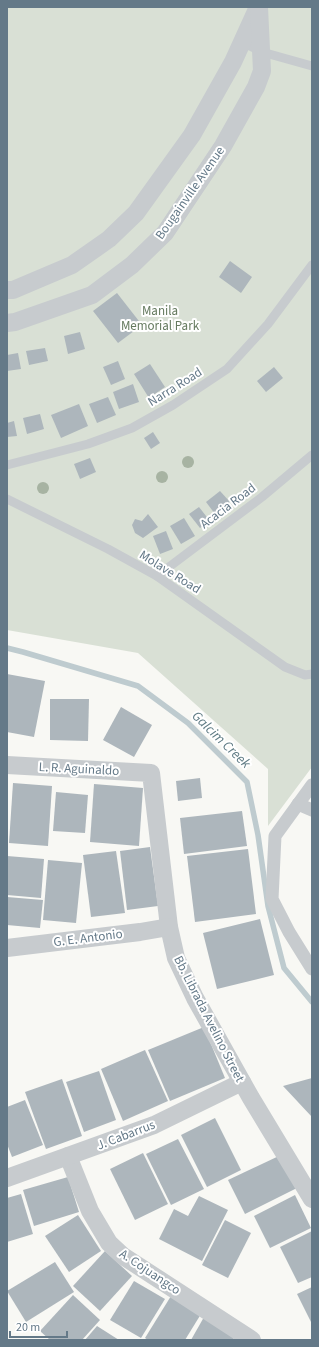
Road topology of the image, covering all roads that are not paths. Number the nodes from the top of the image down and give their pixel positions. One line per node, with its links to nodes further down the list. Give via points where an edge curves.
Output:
1 (259, 7): 2 (street); 3 (street, Bougainville Avenue)
2 (242, 42): 3 (lane); 6 (street, via 192,135 136,213 109,239 72,265 13,290)
3 (262, 52): 4 (lane); 7 (street, Bougainville Avenue, via 262,71 256,87 223,146 165,233 132,265 92,295)
4 (312, 66)
5 (312, 265): 9 (lane, Narra Road, via 268,324 227,369 173,406 132,428 88,444)
6 (7, 290)
7 (7, 323)
8 (312, 455): 11 (lane, Acacia Road, via 262,497)
9 (7, 465)
10 (7, 499): 11 (lane, Molave Road)
11 (157, 576): 12 (lane, Molave Road, via 285,667 305,675)
12 (312, 674)
13 (7, 765): 14 (street, L. R. Aguinaldo)
14 (151, 773): 18 (street, Bb. Librada Avelino Street)
15 (312, 785): 16 (street)
16 (298, 804): 17 (street); 20 (street, via 275,836 272,899 288,932)
17 (312, 810)
18 (169, 927): 19 (street, G. E. Antonio); 21 (street, Bb. Librada Avelino Street, via 176,958 195,998)
19 (7, 948)
20 (312, 969)
21 (242, 1082): 22 (street, J. Cabarrus, via 154,1125); 24 (street, Bb. Librada Avelino Street)
22 (68, 1156): 23 (street, J. Cabarrus); 25 (street, A. Cojuangco, via 90,1211 109,1244 123,1256)
23 (7, 1178)
24 (312, 1199)
25 (252, 1340)

